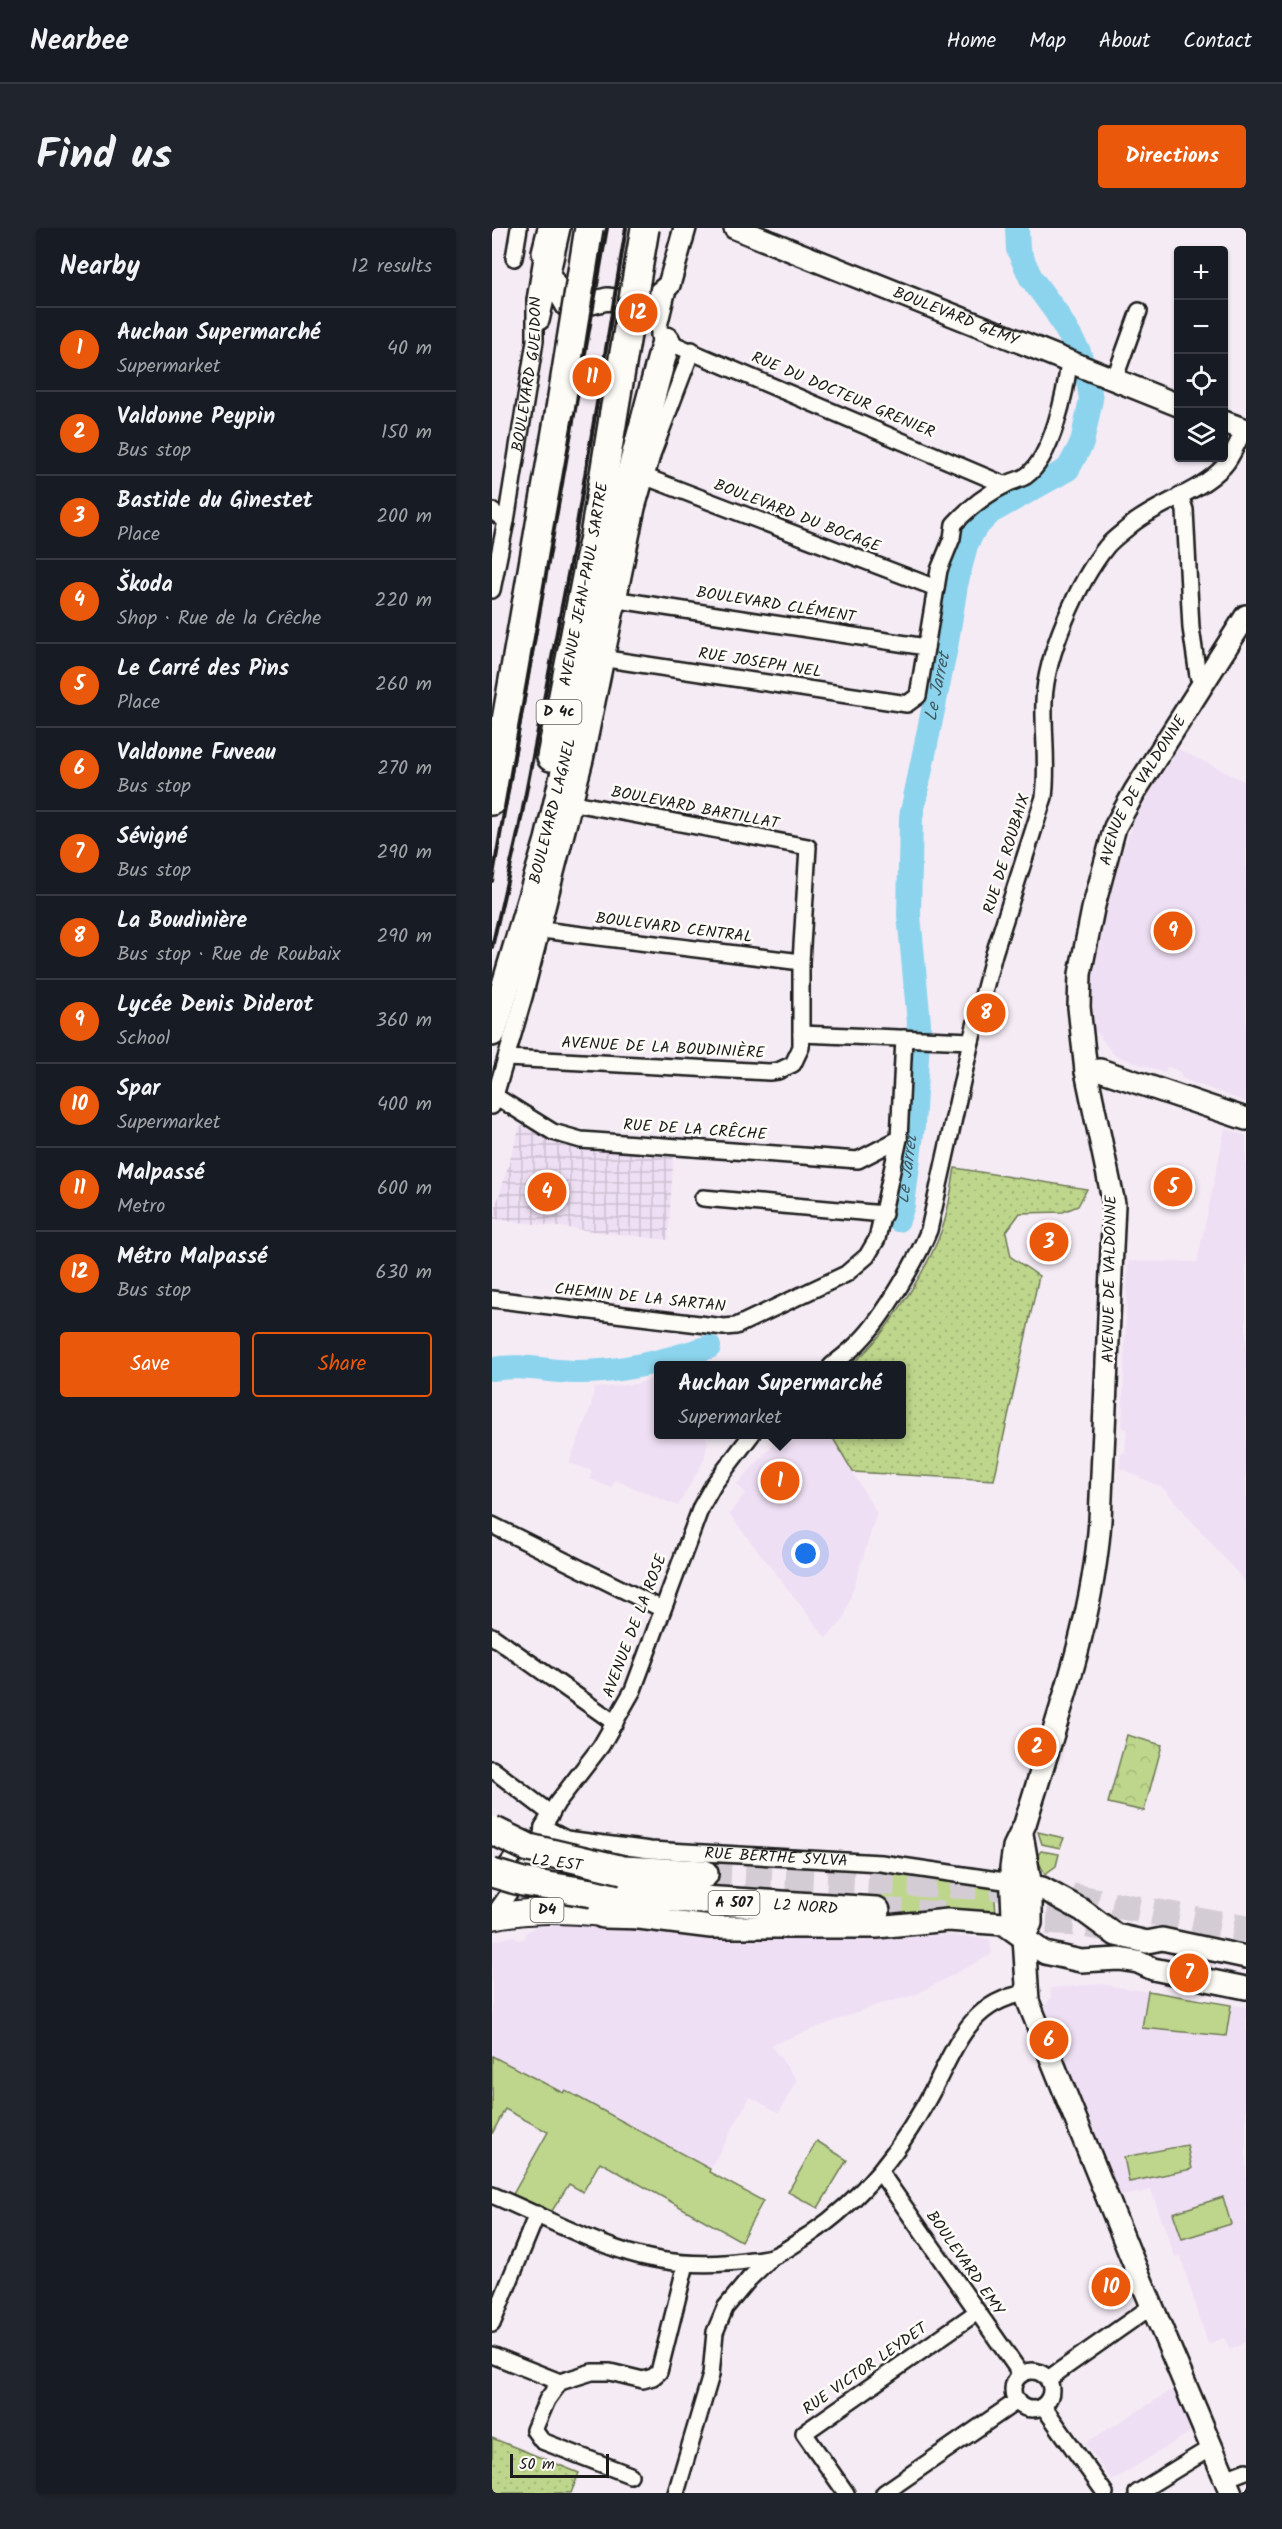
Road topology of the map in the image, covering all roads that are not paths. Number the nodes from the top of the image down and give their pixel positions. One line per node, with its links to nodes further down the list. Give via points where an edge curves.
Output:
1 (519, 228): 9 (street)
2 (549, 228): 8 (street, BOULEVARD GUEIDON)
3 (562, 228): 10 (street)
4 (589, 228): 34 (highway, bridge)
5 (645, 228): 38 (highway, AVENUE JEAN-PAUL SARTRE / D 4c, bridge, via 594,536 536,841)
6 (685, 228): 11 (street)
7 (735, 228): 17 (street, BOULEVARD GÉMY)
8 (543, 252): 10 (street); 15 (street, BOULEVARD GUEIDON, via 535,300)
9 (514, 258)
10 (550, 276): 12 (street); 15 (street)
11 (669, 285): 12 (street, via 646,304 607,299); 14 (street)
12 (567, 306): 15 (street, via 551,317)
13 (1139, 310): 18 (street)
14 (663, 333): 16 (street, RUE DU DOCTEUR GRENIER); 39 (highway, via 551,830)
15 (535, 341): 26 (street, BOULEVARD GUEIDON)
16 (693, 350): 22 (street, BOULEVARD LAGNEL); 23 (street, RUE DU DOCTEUR GRENIER)
17 (1069, 361): 18 (street, BOULEVARD GÉMY); 23 (street, via 1060,413 1037,466)
18 (1108, 377): 19 (street, BOULEVARD GÉMY)
19 (1174, 403)
20 (1228, 423): 21 (street)
21 (1245, 425): 24 (street, RUE DE ROUBAIX, via 1224,466)
22 (646, 477): 27 (street, BOULEVARD DU BOCAGE); 29 (street, BOULEVARD LAGNEL)
23 (1005, 485): 27 (street, via 954,524)
24 (1180, 495): 33 (street, via 1185,510 1191,628 1198,676); 42 (street, RUE DE ROUBAIX, via 1109,544 1089,571 1061,632 1044,700 1044,797)
25 (492, 511): 26 (street)
26 (506, 520): 28 (street, BOULEVARD GUEIDON)
27 (936, 588): 31 (street)
28 (492, 590)
29 (619, 600): 31 (street, BOULEVARD CLÉMENT); 32 (street, BOULEVARD LAGNEL)
30 (1246, 616): 33 (street, AVENUE DE VALDONNE)
31 (927, 647): 32 (street, RUE JOSEPH NEL, via 918,696 907,704)
32 (607, 659): 35 (street, BOULEVARD LAGNEL)
33 (1204, 683): 44 (street, AVENUE DE VALDONNE, via 1115,826 1080,974)
34 (492, 801)
35 (574, 803): 36 (street, BOULEVARD LAGNEL); 37 (street, BOULEVARD BARTILLAT, via 808,847)
36 (542, 930): 37 (street, BOULEVARD CENTRAL); 43 (street, BOULEVARD LAGNEL)
37 (801, 962): 40 (street)
38 (492, 1009)
39 (492, 1032)
40 (801, 1034): 41 (street); 43 (street, AVENUE DE LA BOUDINIÈRE, via 793,1064 769,1072)
41 (909, 1038): 42 (street); 47 (street, CHEMIN DE LA SARTAN)
42 (971, 1041): 51 (street, via 936,1203 922,1247 874,1325)
43 (507, 1058): 45 (street, BOULEVARD LAGNEL)
44 (1086, 1071): 46 (street, via 1101,1070); 64 (street, AVENUE DE VALDONNE, via 1114,1204 1097,1561 1084,1628 1022,1833 1014,1847)
45 (493, 1101): 47 (street, RUE DE LA CRÊCHE, via 553,1132 581,1140 858,1160)
46 (1246, 1119)
47 (899, 1139): 49 (street, CHEMIN DE LA SARTAN)
48 (703, 1198): 49 (street)
49 (884, 1214): 50 (street, CHEMIN DE LA SARTAN, via 867,1256 846,1275 736,1326)
50 (492, 1299)
51 (836, 1361)
52 (748, 1439): 54 (street, AVENUE DE LA ROSE, via 701,1507)
53 (492, 1525): 54 (street)
54 (662, 1609): 56 (street, AVENUE DE LA ROSE, via 633,1690)
55 (492, 1636): 56 (street)
56 (615, 1723): 58 (street, AVENUE DE LA ROSE)
57 (492, 1769): 58 (street, RUE BERTHE SYLVA)
58 (547, 1821): 64 (street, RUE BERTHE SYLVA, via 566,1839 650,1850 881,1863); 65 (street, via 527,1838); 68 (street, via 540,1849)
59 (492, 1830): 61 (highway, bridge, via 530,1848)
60 (492, 1852): 61 (highway, L2 EST / A 507, bridge, via 533,1861)
61 (623, 1870): 63 (highway, A 507)
62 (492, 1873): 66 (highway, L2 EST / A 507, bridge)
63 (704, 1874)
64 (1021, 1884): 69 (street, AVENUE DE VALDONNE, via 1013,1916); 70 (street, via 1041,1888 1082,1910 1116,1935 1147,1942 1162,1939)
65 (492, 1887)
66 (597, 1903): 67 (highway, L2 NORD / A 507); 68 (main road, D4); 69 (street, D4, via 711,1927 877,1927 948,1920 1004,1924)
67 (876, 1911)
68 (492, 1917)
69 (1024, 1937): 71 (street, D4, via 1054,1955 1081,1961 1138,1962 1173,1974); 72 (street, AVENUE DE VALDONNE)
70 (1246, 1957)
71 (1246, 1988)
72 (1027, 1993): 73 (street, via 996,2002 962,2032 923,2110); 78 (street, AVENUE DE VALDONNE)
73 (880, 2172): 76 (street, via 831,2220); 79 (street, BOULEVARD EMY)
74 (492, 2195): 75 (street)
75 (537, 2214): 77 (street, via 617,2249); 80 (street)
76 (772, 2257): 77 (street, via 717,2265); 91 (street, via 725,2308 715,2332 711,2374)
77 (686, 2264): 84 (street, via 659,2372 643,2380 592,2372)
78 (1152, 2306): 83 (street); 87 (street, AVENUE DE VALDONNE)
79 (977, 2312): 82 (street, BOULEVARD EMY); 92 (street, RUE VICTOR LEYDET, via 804,2433)
80 (492, 2324)
81 (492, 2355): 84 (street)
82 (1021, 2374): 83 (street, via 1035,2371); 85 (street, via 1013,2387)
83 (1048, 2379): 86 (street, via 1051,2393)
84 (560, 2382): 89 (street, via 534,2430 542,2441)
85 (1017, 2401): 86 (street, via 1029,2409); 93 (street)
86 (1043, 2406): 94 (street)
87 (1212, 2448): 90 (street, AVENUE DE VALDONNE); 95 (street)
88 (1246, 2471): 90 (street)
89 (630, 2475)
90 (1228, 2486)
91 (676, 2493)
92 (846, 2493)
93 (884, 2493)
94 (1105, 2493)
95 (1137, 2493)

